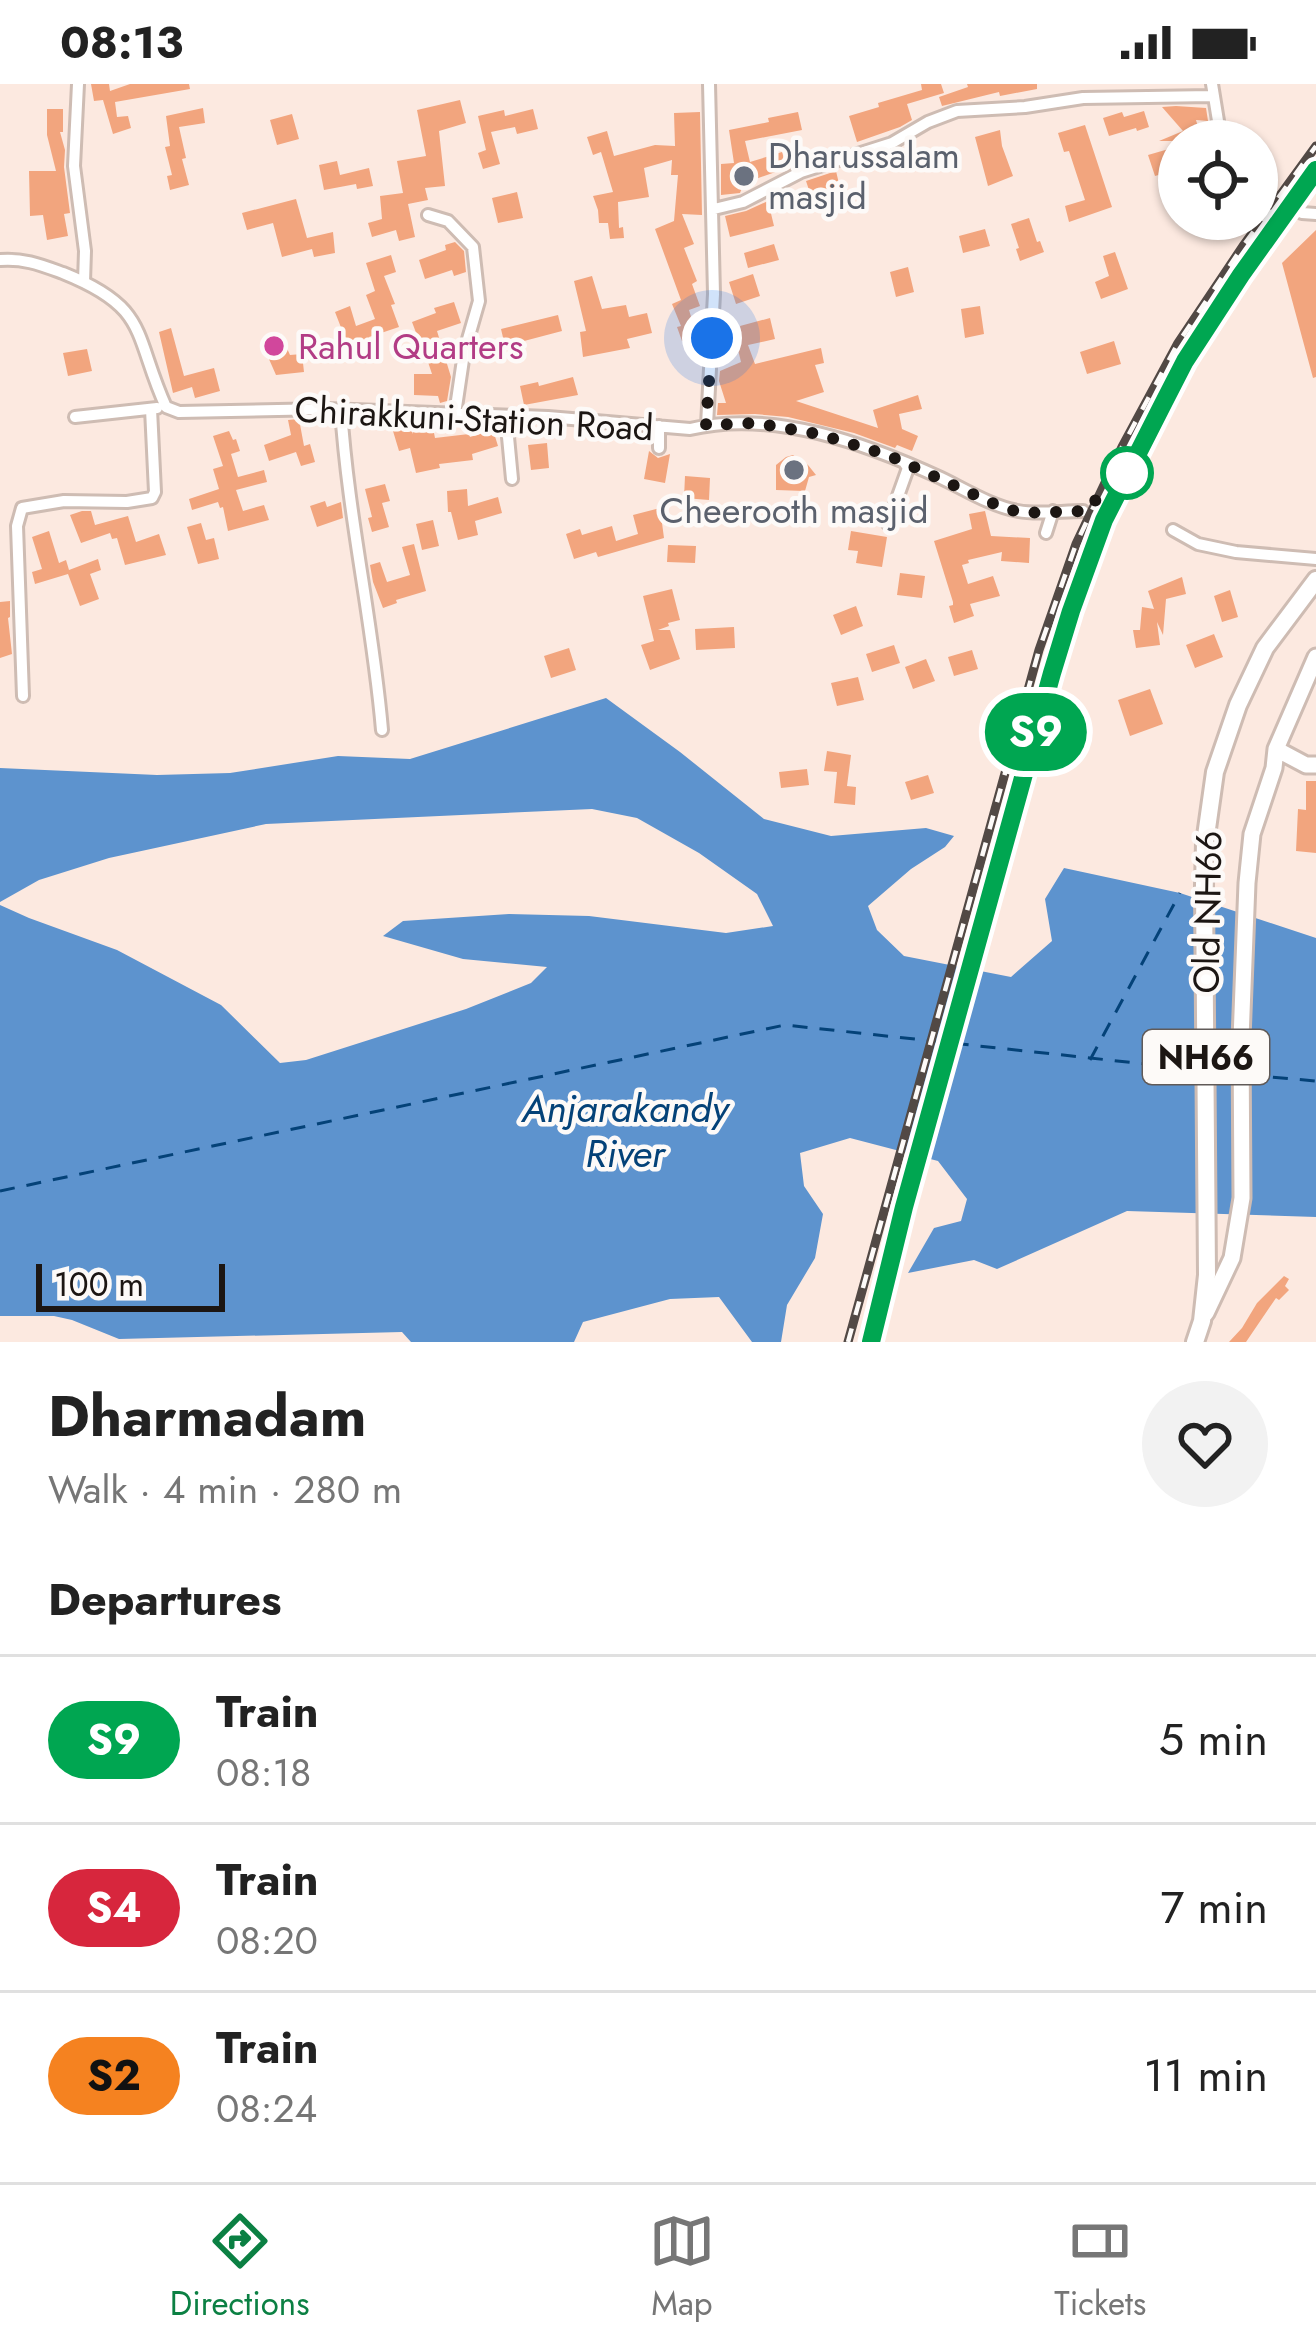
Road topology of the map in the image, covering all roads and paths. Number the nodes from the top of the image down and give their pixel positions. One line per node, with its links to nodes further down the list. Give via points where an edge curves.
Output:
1 (78, 84): 8 (street, via 74,166)
2 (709, 84): 5 (street)
3 (1212, 90): 4 (street); 5 (street, via 957,111)
4 (1218, 120)
5 (714, 209): 15 (street)
6 (428, 215): 12 (street, via 448,221 473,247 479,301)
7 (0, 260): 8 (street, via 22,258)
8 (84, 282): 9 (street, via 125,308)
9 (166, 407): 10 (street, Chirakkuni-Station Road); 11 (street, Chirakkuni-Station Road)
10 (152, 409): 14 (street, Chirakkuni-Station Road); 28 (street, via 152,498 22,508)
11 (340, 409): 12 (street, Chirakkuni-Station Road); 29 (street)
12 (455, 414): 13 (street, Chirakkuni-Station Road)
13 (506, 416): 16 (street, Chirakkuni-Station Road); 19 (street)
14 (76, 417)
15 (706, 425): 16 (street, Chirakkuni-Station Road); 18 (street, Chirakkuni-Station Road, via 818,434)
16 (659, 426): 17 (street)
17 (659, 448)
18 (904, 461): 21 (street, Chirakkuni-Station Road, via 1003,508); 22 (street)
19 (512, 479)
20 (1083, 511): 21 (street, Chirakkuni-Station Road)
21 (1052, 512): 24 (street)
22 (888, 524)
23 (1173, 530): 25 (street, via 1236,552)
24 (1046, 533)
25 (1316, 559)
26 (1316, 580): 32 (main road, Old NH66 / NH66, via 1265,648 1215,772 1204,885)
27 (1316, 657): 30 (street)
28 (22, 696)
29 (382, 730)
30 (1276, 749): 31 (street); 32 (street, via 1247,884 1242,1198 1232,1258)
31 (1316, 765)
32 (1202, 1321): 33 (main road, Old NH66 / NH66)
33 (1195, 1342)

